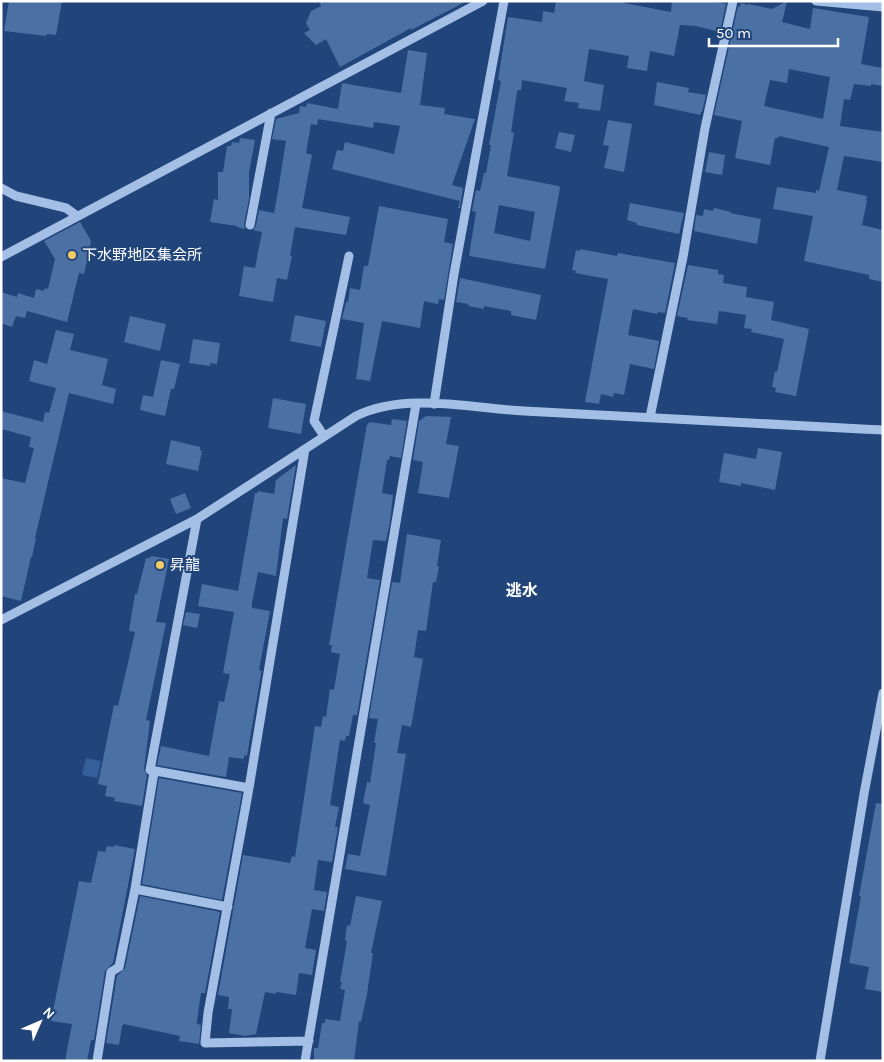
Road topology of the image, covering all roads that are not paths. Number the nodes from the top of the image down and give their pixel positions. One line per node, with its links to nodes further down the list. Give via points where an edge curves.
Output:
1 (483, 1): 6 (street)
2 (504, 1): 13 (street, via 454,274)
3 (733, 1): 14 (street)
4 (816, 1): 5 (street)
5 (883, 7)
6 (271, 113): 8 (street); 9 (street)
7 (1, 188): 8 (street, via 16,196 66,208)
8 (77, 216): 11 (street)
9 (250, 224)
10 (349, 256): 16 (street, via 314,421)
11 (1, 257)
12 (416, 404): 13 (street); 16 (street, via 381,406 366,411); 25 (street)
13 (434, 404): 14 (street)
14 (650, 417): 15 (street)
15 (883, 430)
16 (324, 436): 17 (street)
17 (305, 449): 18 (street); 22 (street)
18 (197, 519): 19 (street); 21 (street, via 150,770)
19 (1, 620)
20 (883, 693): 28 (street)
21 (154, 772): 22 (street); 23 (street)
22 (249, 788): 24 (street)
23 (135, 889): 24 (street); 26 (street, via 119,967 111,972)
24 (228, 907): 25 (street, via 205,1043)
25 (309, 1041): 27 (street)
26 (97, 1061)
27 (305, 1061)
28 (820, 1061)

